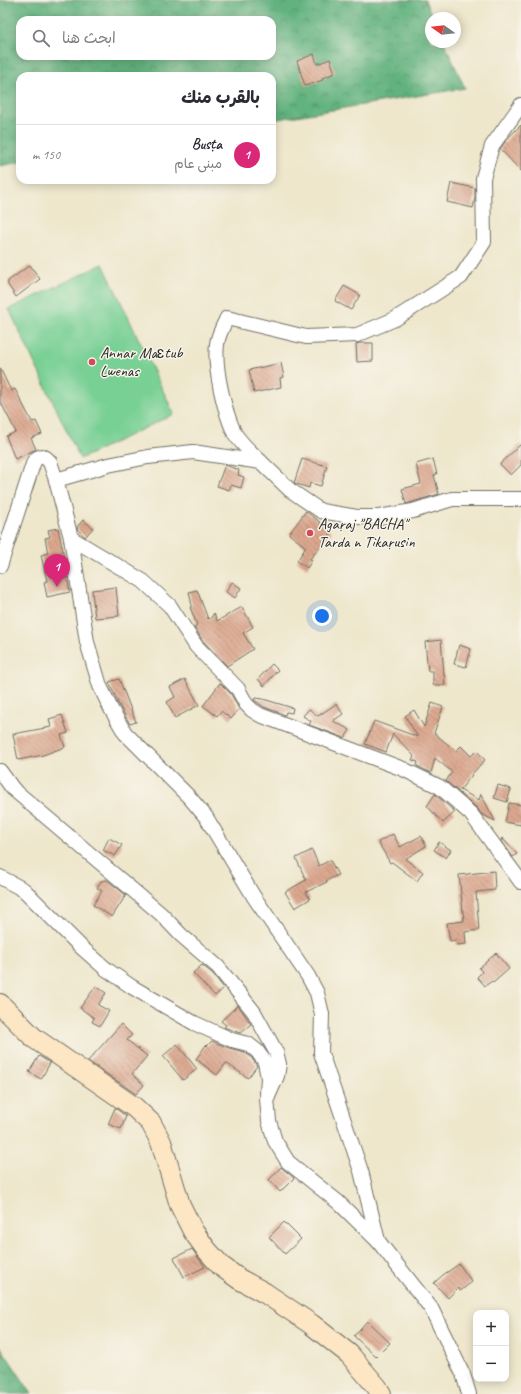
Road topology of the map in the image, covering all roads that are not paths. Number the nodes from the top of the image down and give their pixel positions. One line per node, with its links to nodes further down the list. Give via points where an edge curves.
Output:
1 (521, 106): 2 (street, via 492,146 483,178 484,242 461,277 396,319 357,335 306,337 227,318 217,343 217,370 223,400 235,433)
2 (261, 462): 3 (street, via 193,452 108,464); 4 (street, via 290,490 321,511 357,517 380,517 413,511 452,499)
3 (56, 480): 5 (street); 6 (street, via 46,458 42,456 34,461)
4 (521, 499)
5 (71, 538): 9 (street, via 143,581 170,606 196,646 238,688 252,710 403,769 440,787 471,814); 12 (street, via 87,642 100,686 111,709 125,733 206,817 254,897 317,993 322,1014 321,1053 361,1171)
6 (0, 566)
7 (0, 771): 11 (street, via 14,789 161,914 218,967 254,1012 276,1052 278,1076)
8 (0, 877): 11 (street, via 24,890 106,969 132,987 194,1024 248,1044 257,1051 265,1062 268,1078)
9 (521, 882)
10 (0, 1004): 13 (street, via 34,1038 134,1107 151,1123 161,1142 180,1205 193,1231 206,1249 239,1279 312,1324 349,1354)
11 (267, 1099): 12 (street, via 269,1121 275,1141 288,1162 338,1202)
12 (378, 1241): 14 (street, via 431,1308 463,1374)
13 (381, 1394)
14 (469, 1394)

